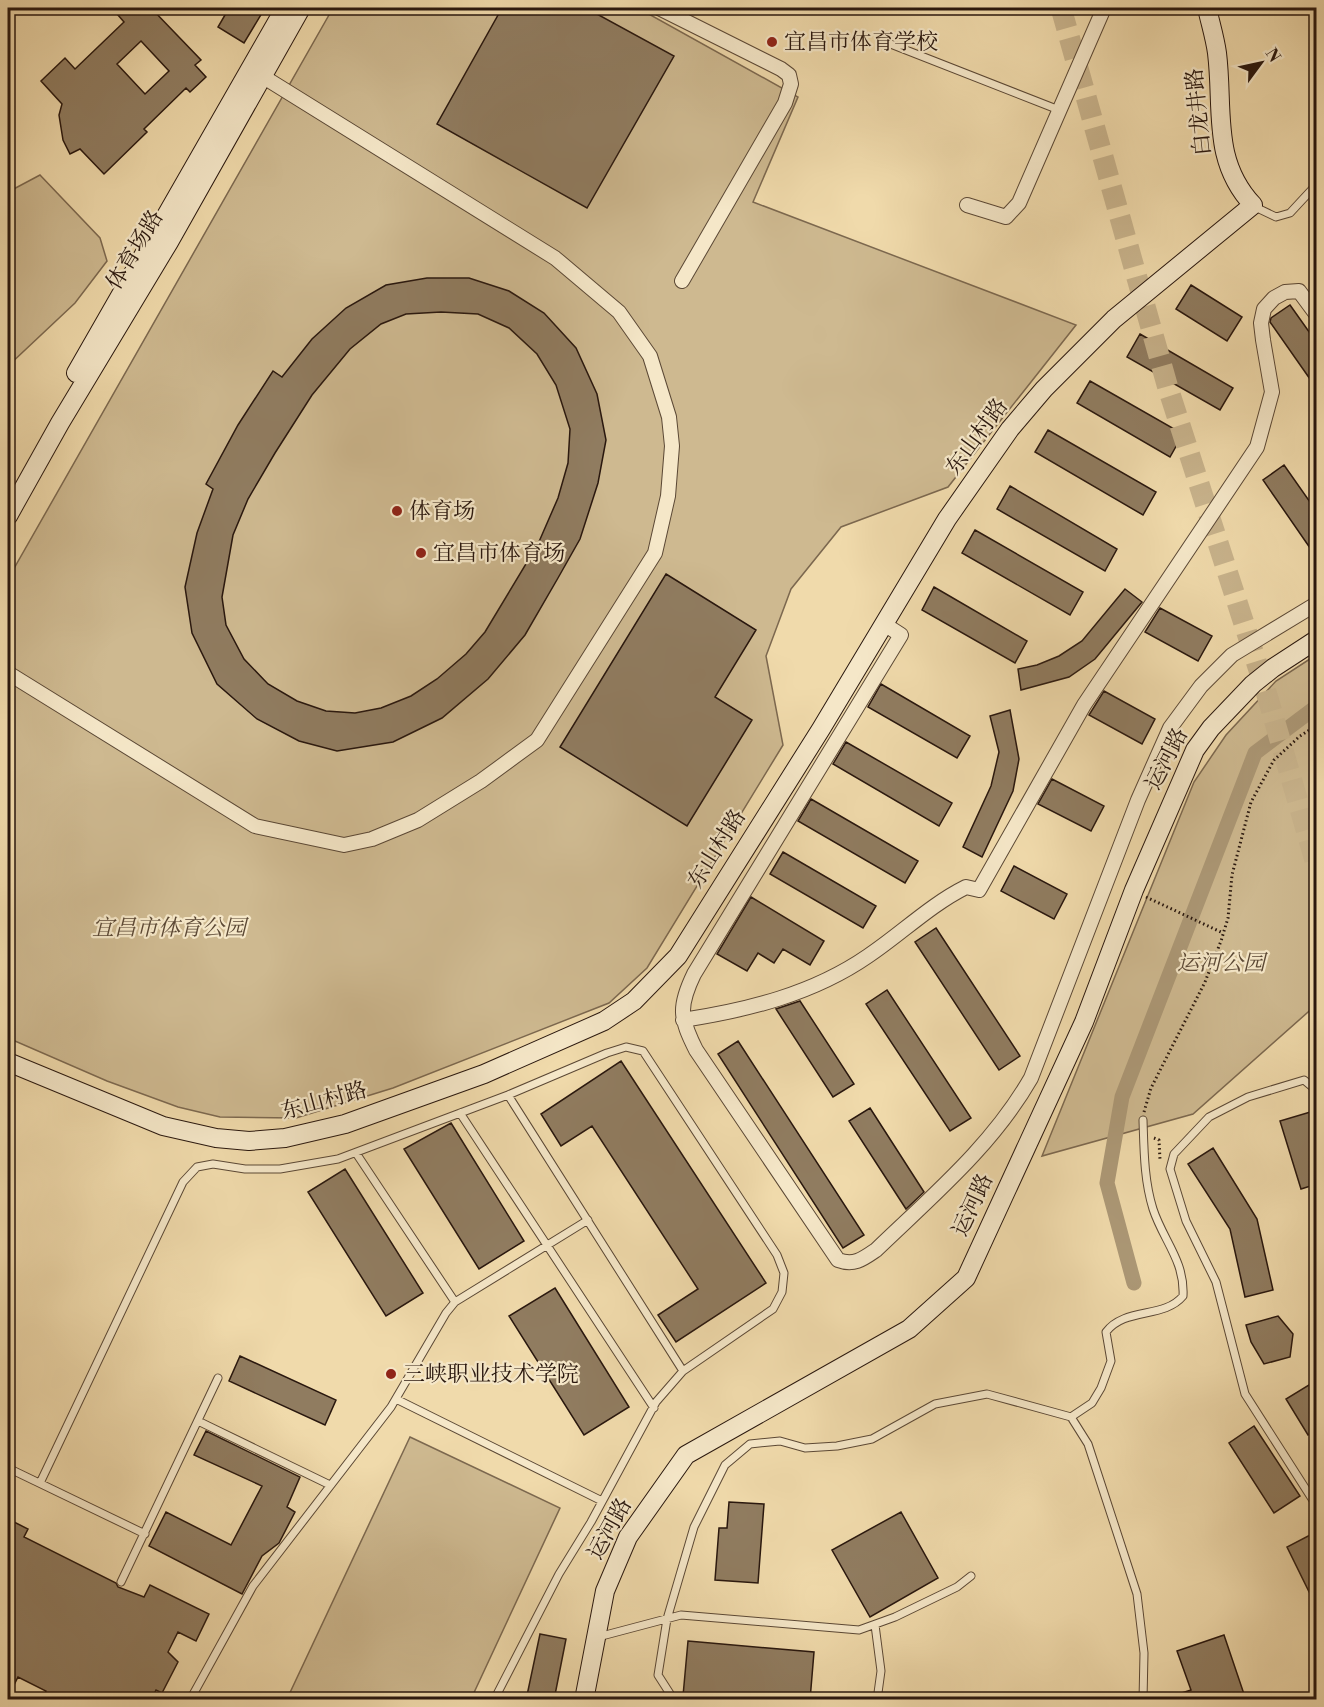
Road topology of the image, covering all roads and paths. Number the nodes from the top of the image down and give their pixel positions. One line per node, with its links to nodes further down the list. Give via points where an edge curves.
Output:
1 (285, 8): 14 (street, 体育场路)
2 (301, 8): 7 (street, 体育场路)
3 (659, 8): 12 (street, via 781,69 789,75 791,84 785,103)
4 (1104, 8): 8 (street)
5 (1207, 8): 11 (street, 白龙井路, via 1217,52 1222,151 1238,189)
6 (888, 43): 8 (lane)
7 (262, 76): 15 (street, 体育场路); 19 (street, via 555,258 619,312 650,356 669,417 672,446 668,496 655,553 537,740 418,820 372,839 344,845 255,826)
8 (1059, 110): 10 (street, via 1019,203 1006,217)
9 (1317, 185): 11 (lane, via 1290,213 1276,217)
10 (967, 205)
11 (1253, 206): 17 (street, 东山村路, via 1146,291 1044,389 1010,429 947,519)
12 (682, 281)
13 (1317, 314): 23 (street, via 1299,291 1285,292 1264,309 1262,331 1272,392 1257,447 1084,705 979,890 966,887 948,896 834,977 780,999)
14 (8, 493)
15 (8, 516)
16 (1317, 604): 23 (street, via 1232,655 1201,686 1170,728 1138,800 1031,1078 1019,1099 985,1143 876,1250 861,1260 849,1264 838,1260 696,1050)
17 (884, 624): 23 (street, via 901,634 694,974 682,1006); 24 (street, 东山村路, via 678,956 634,1001 604,1021 484,1074 345,1124 249,1141 163,1126)
18 (1317, 640): 50 (street, 运河路, via 1253,684 1195,750 1134,890 1084,1022 966,1278 909,1329 686,1455 628,1537 605,1591)
19 (8, 673)
20 (1317, 726): 22 (path, via 1274,760 1251,802)
21 (1162, 905): 22 (path)
22 (1222, 932): 28 (path, via 1205,982 1151,1088)
23 (683, 1020)
24 (8, 1062)
25 (1317, 1090): 30 (lane, via 1304,1080 1248,1097 1209,1117 1174,1154)
26 (508, 1095): 27 (lane); 31 (lane); 34 (lane, via 607,1053 626,1047 643,1051 777,1254 784,1273 782,1292 773,1309)
27 (460, 1113): 29 (lane); 32 (lane)
28 (1143, 1120): 30 (path, via 1155,1117 1154,1140 1159,1140 1160,1163); 38 (lane, via 1147,1188 1154,1212 1181,1266 1183,1296 1176,1304 1113,1322 1106,1332 1111,1361 1101,1388 1092,1403)
29 (356, 1153): 33 (lane); 41 (lane, via 280,1169 213,1164 197,1167 183,1182)
30 (1170, 1169): 44 (lane, via 1186,1221 1216,1282 1245,1394)
31 (588, 1220): 32 (lane); 34 (lane)
32 (547, 1245): 33 (lane); 37 (lane)
33 (455, 1302): 36 (lane)
34 (683, 1371): 37 (lane)
35 (218, 1378): 39 (lane)
36 (396, 1399): 42 (lane); 43 (lane)
37 (654, 1408): 43 (lane)
38 (1071, 1417): 48 (lane, via 987,1394 935,1404 872,1439 805,1448 780,1441 750,1444 724,1465 694,1527); 56 (lane, via 1088,1444 1137,1594 1144,1653)
39 (198, 1421): 42 (lane); 45 (lane)
40 (8, 1468): 41 (lane)
41 (40, 1483): 45 (lane)
42 (330, 1485): 51 (lane, via 253,1586)
43 (602, 1501): 52 (lane)
44 (1317, 1505)
45 (145, 1534): 47 (lane)
46 (971, 1576): 49 (lane, via 957,1587)
47 (121, 1582)
48 (668, 1619): 49 (lane, via 681,1615 860,1630); 50 (lane); 54 (lane, via 658,1675)
49 (875, 1624): 55 (lane, via 881,1671)
50 (595, 1638): 53 (street, 运河路)
51 (190, 1700)
52 (494, 1700)
53 (584, 1700)
54 (674, 1700)
55 (877, 1700)
56 (1143, 1700)

